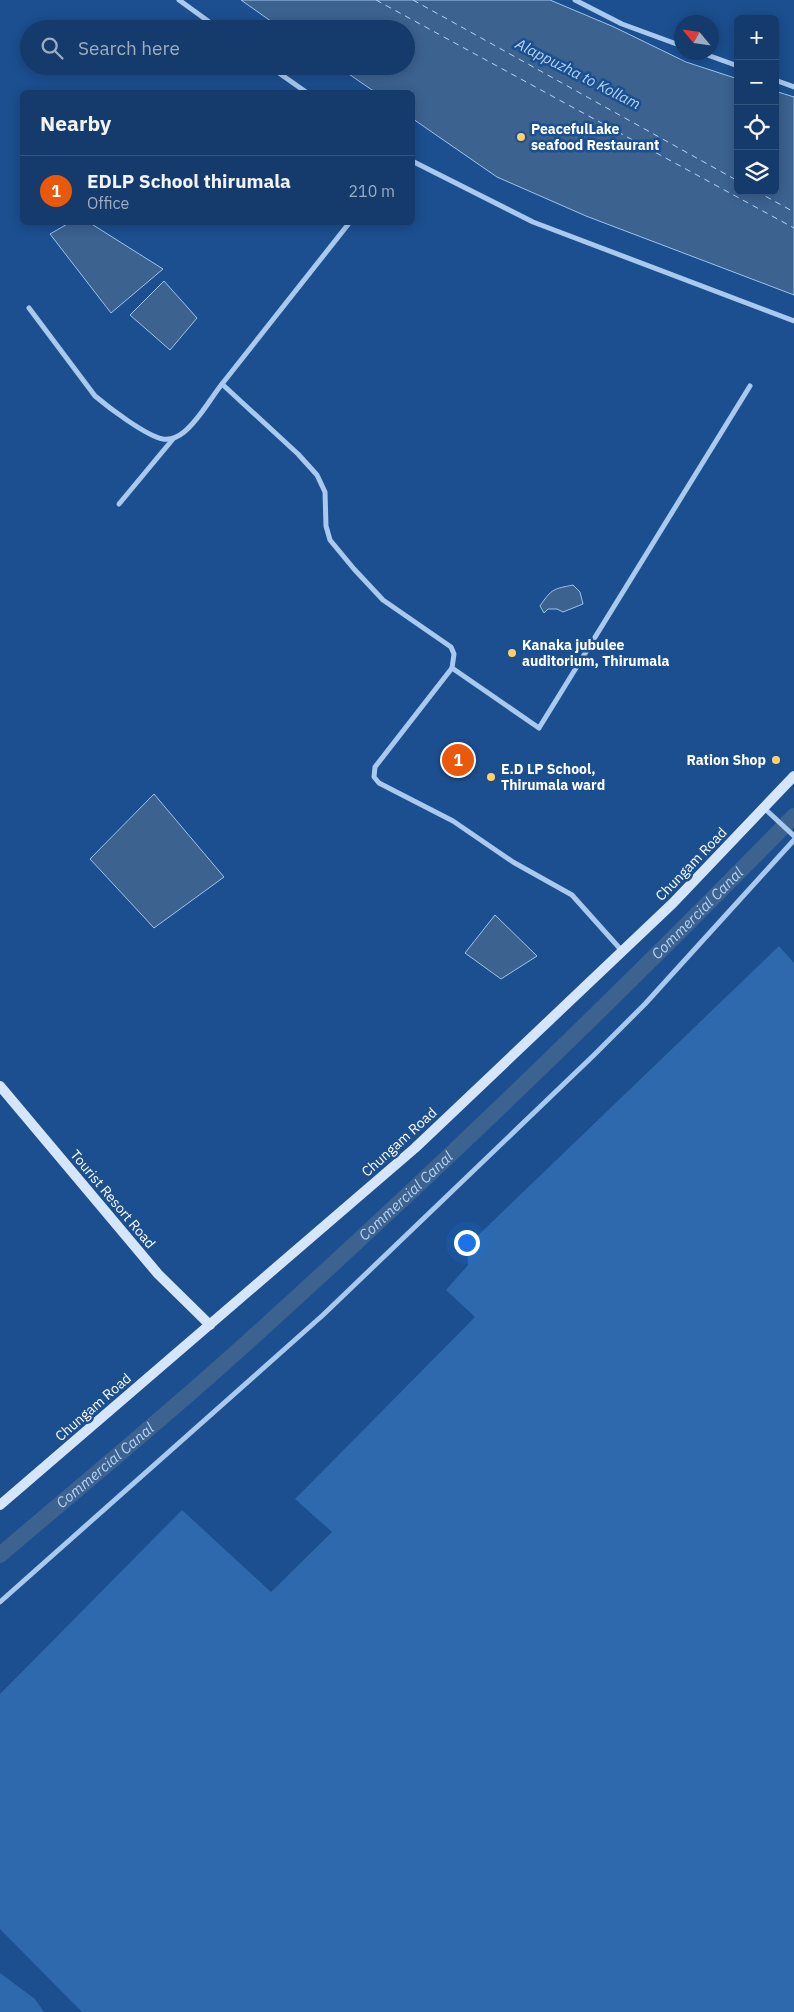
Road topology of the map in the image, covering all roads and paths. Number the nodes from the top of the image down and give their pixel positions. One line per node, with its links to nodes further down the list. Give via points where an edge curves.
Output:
1 (179, 0): 3 (street)
2 (575, 0): 4 (street, via 622,24)
3 (207, 20)
4 (674, 43)
5 (719, 59): 6 (street)
6 (734, 65)
7 (282, 75): 10 (street)
8 (779, 81): 9 (street)
9 (794, 87)
10 (303, 90)
11 (415, 162): 14 (street, via 533,222)
12 (348, 225): 15 (street)
13 (29, 308): 17 (street, via 95,396 152,435)
14 (794, 321)
15 (222, 384): 17 (street, via 184,432); 19 (street, via 317,475 325,492 326,526 330,540 383,600 451,647 454,654)
16 (750, 386): 19 (street, via 539,728)
17 (173, 438): 18 (street)
18 (119, 504)
19 (452, 668): 23 (street, via 375,767 374,777 379,784 453,821 513,862 572,895)
20 (794, 776): 21 (main road, Chungam Road)
21 (764, 808): 22 (street); 23 (main road, Chungam Road)
22 (794, 838): 27 (street, via 645,1004 594,1055 323,1315)
23 (623, 952): 25 (main road, Chungam Road, via 415,1148)
24 (0, 1086): 25 (main road, Tourist Resort Road, via 158,1274)
25 (210, 1325): 26 (main road, Chungam Road)
26 (0, 1505)
27 (0, 1602)

